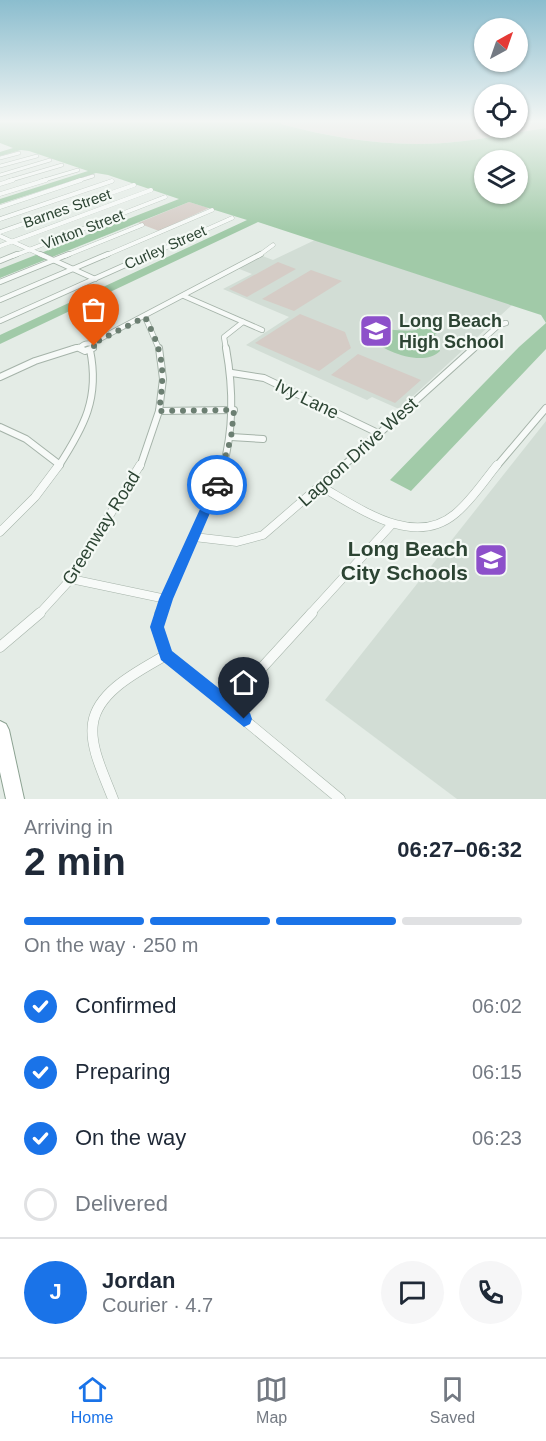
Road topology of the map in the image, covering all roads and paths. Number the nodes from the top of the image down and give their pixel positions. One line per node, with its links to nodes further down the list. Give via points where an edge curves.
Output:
1 (29, 158): 4 (street)
2 (50, 160): 6 (street)
3 (62, 165): 9 (street)
4 (0, 166)
5 (78, 170): 12 (street)
6 (0, 175)
7 (93, 176): 14 (street)
8 (112, 181): 17 (street)
9 (0, 184)
10 (134, 185): 19 (street, Barnes Street)
11 (151, 190): 20 (street)
12 (0, 194)
13 (165, 197): 23 (street, Vinton Street)
14 (0, 207)
15 (212, 210): 26 (street)
16 (232, 218): 27 (street, Curley Street)
17 (0, 219)
18 (142, 225): 24 (street)
19 (0, 234): 20 (street)
20 (12, 241): 22 (street); 23 (street)
21 (273, 245): 29 (street)
22 (0, 246)
23 (30, 249): 24 (street); 25 (street, Vinton Street)
24 (53, 260): 26 (street); 28 (street)
25 (0, 261)
26 (74, 269): 27 (street); 30 (street)
27 (95, 279): 32 (street, Curley Street)
28 (0, 282)
29 (184, 296): 31 (street); 33 (street)
30 (0, 300)
31 (145, 317): 36 (street); 41 (street, Greenway Road, via 161,357)
32 (0, 321)
33 (243, 322): 35 (street); 37 (street, via 224,337)
34 (506, 323): 43 (street, Lagoon Drive West, via 499,325)
35 (262, 330)
36 (91, 347): 38 (street, via 35,361); 46 (street, via 95,371 92,396 81,428)
37 (232, 374): 40 (street); 43 (street, Ivy Lane, via 264,378)
38 (0, 376)
39 (546, 408): 48 (street, via 451,519 426,528)
40 (234, 410): 41 (street); 44 (street)
41 (159, 411): 51 (street, Greenway Road, via 139,469)
42 (0, 427): 46 (street, via 26,439)
43 (380, 434): 47 (street, Lagoon Drive West)
44 (231, 438): 45 (street); 50 (street, via 220,477)
45 (263, 439)
46 (60, 465): 49 (street)
47 (320, 486): 48 (street); 50 (street, Lagoon Drive West, via 256,539 234,543)
48 (392, 524): 55 (street)
49 (0, 532)
50 (194, 537): 52 (street)
51 (71, 579): 52 (street); 53 (street, Greenway Road, via 46,609)
52 (166, 599): 54 (street, via 157,627)
53 (0, 647)
54 (166, 655): 55 (street); 58 (street, via 108,693 96,711 92,734)
55 (228, 705): 59 (street)
56 (0, 730): 57 (highway)
57 (15, 799)
58 (112, 799)
59 (340, 799)

